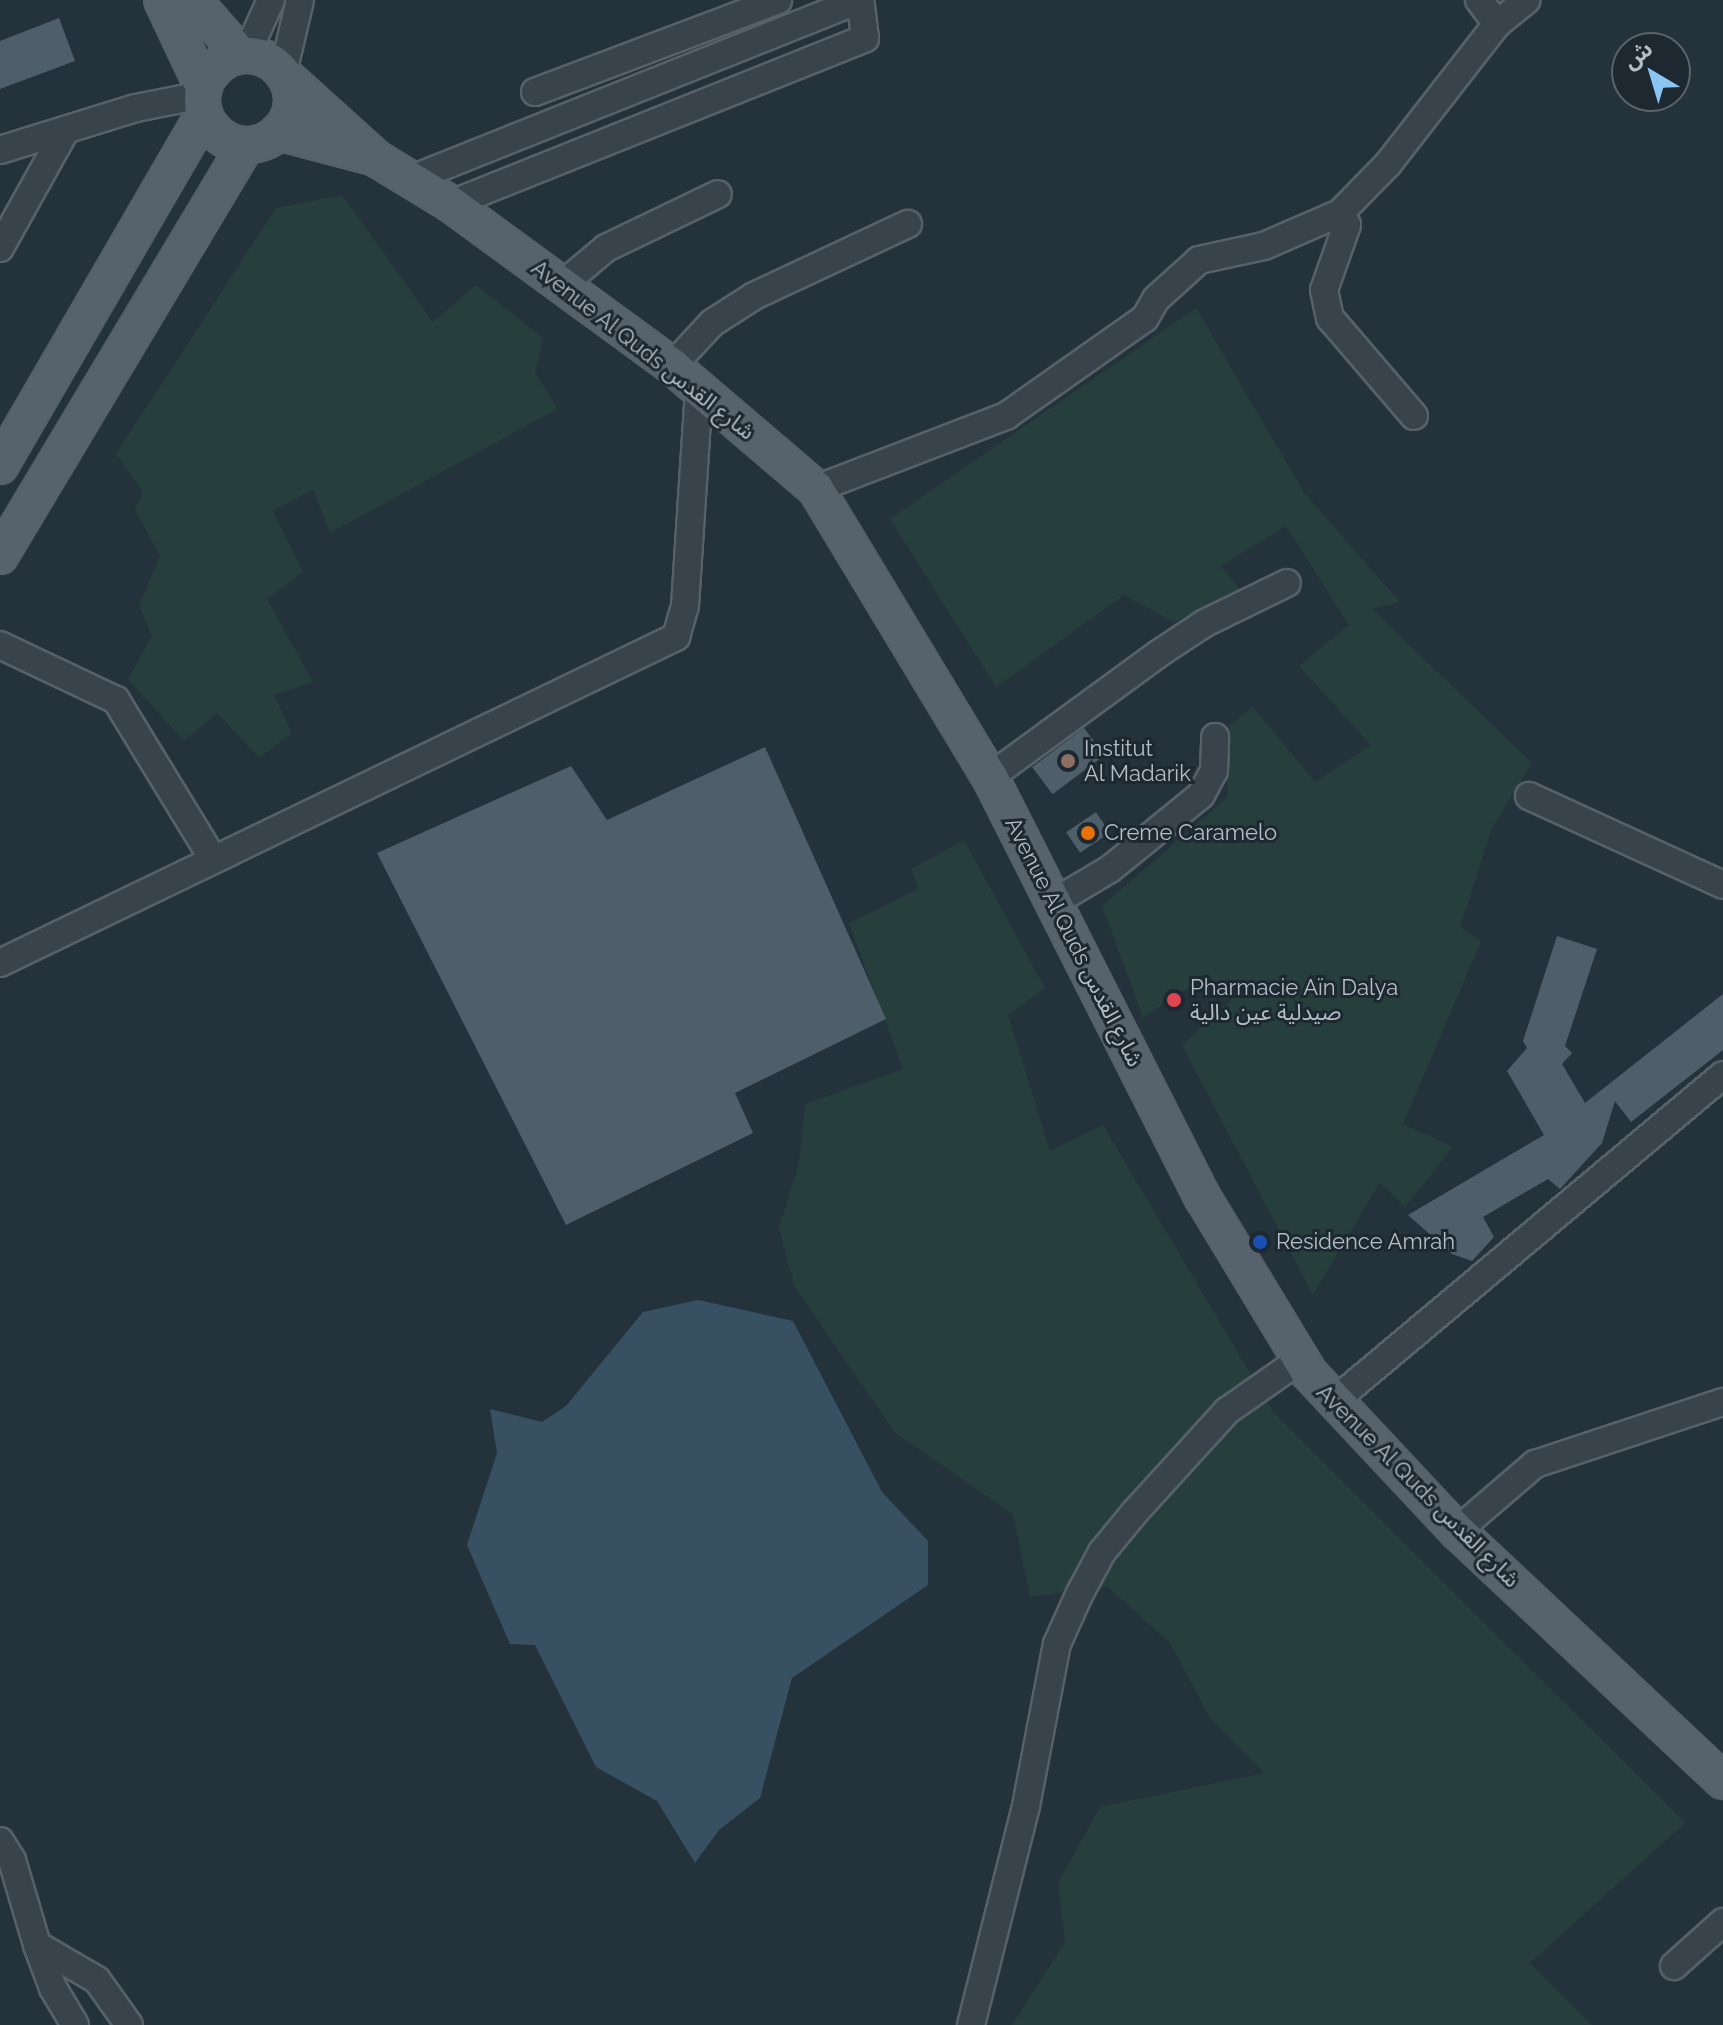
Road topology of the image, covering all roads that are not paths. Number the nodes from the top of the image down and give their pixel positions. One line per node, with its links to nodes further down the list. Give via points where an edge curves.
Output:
1 (162, 0): 13 (main road)
2 (193, 0): 10 (main road)
3 (271, 0): 10 (street)
4 (300, 0): 11 (street)
5 (778, 0): 12 (street)
6 (860, 0): 19 (street); 21 (street, via 865,38)
7 (1479, 0): 9 (street)
8 (1527, 0): 9 (street)
9 (1497, 24): 22 (street, via 1388,164)
10 (244, 55): 11 (main road, via 266,59); 13 (main road, via 211,72)
11 (284, 74): 14 (main road, via 292,95 289,116); 18 (main road, Avenue Al Quds شارع القدس)
12 (535, 92)
13 (203, 99): 15 (street, via 136,108); 16 (main road, via 220,136); 29 (main road)
14 (278, 132): 16 (main road); 18 (main road, Avenue Al Quds شارع القدس)
15 (63, 135): 17 (street); 24 (street)
16 (246, 145): 31 (main road)
17 (0, 150)
18 (377, 159): 19 (main road, Avenue Al Quds شارع القدس)
19 (409, 180): 21 (main road, Avenue Al Quds شارع القدس)
20 (718, 194): 25 (street, via 606,248)
21 (451, 204): 25 (main road, Avenue Al Quds شارع القدس)
22 (1340, 213): 28 (street, via 1347,225 1324,290 1330,318); 30 (street, via 1264,246 1199,260 1156,299 1145,318 1006,416)
23 (908, 224): 26 (street, via 754,296 712,323)
24 (0, 248)
25 (561, 286): 26 (main road, Avenue Al Quds شارع القدس)
26 (672, 366): 27 (main road, Avenue Al Quds شارع القدس)
27 (699, 387): 30 (main road, Avenue Al Quds شارع القدس); 37 (street, via 685,606 676,637)
28 (1414, 416)
29 (0, 466)
30 (816, 489): 35 (main road, Avenue Al Quds شارع القدس)
31 (0, 556)
32 (1287, 583): 35 (street, via 1205,623)
33 (0, 645): 37 (street, via 116,700)
34 (1215, 737): 39 (street, via 1214,771 1201,795 1110,869)
35 (990, 777): 39 (main road, Avenue Al Quds شارع القدس)
36 (1529, 796): 38 (street)
37 (213, 859): 40 (street)
38 (1723, 885)
39 (1056, 901): 42 (main road, Avenue Al Quds شارع القدس, via 1203,1198)
40 (0, 963)
41 (1723, 1075): 44 (street)
42 (1301, 1359): 44 (main road, Avenue Al Quds شارع القدس); 53 (street, via 1227,1411 1102,1552 1079,1595 1057,1644 1026,1806)
43 (1723, 1402): 45 (street, via 1535,1464)
44 (1332, 1403): 45 (main road, Avenue Al Quds شارع القدس)
45 (1457, 1531): 46 (main road, Avenue Al Quds شارع القدس)
46 (1723, 1781)
47 (0, 1841): 49 (street, via 12,1860)
48 (1723, 1922): 50 (street)
49 (37, 1945): 51 (street); 52 (street, via 97,1980)
50 (1674, 1966)
51 (75, 2025)
52 (129, 2025)
53 (971, 2025)

